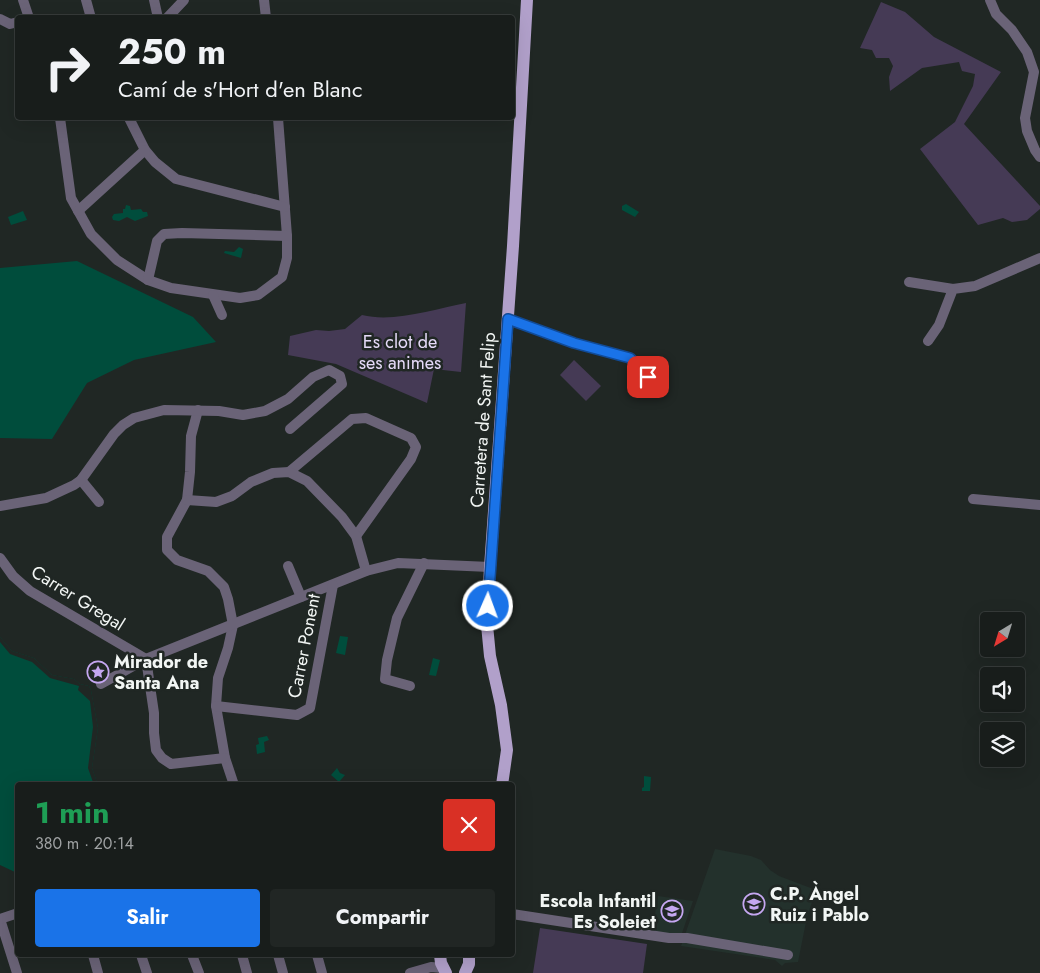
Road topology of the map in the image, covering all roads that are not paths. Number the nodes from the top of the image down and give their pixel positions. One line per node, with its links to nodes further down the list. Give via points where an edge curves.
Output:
1 (23, 0): 8 (street)
2 (86, 0): 9 (street)
3 (154, 0): 10 (street)
4 (184, 0): 11 (street)
5 (264, 0): 12 (street)
6 (527, 0): 29 (main road, Carretera de Sant Felip)
7 (990, 0): 19 (street, via 996,14 1027,52 1034,72 1024,118)
8 (28, 15)
9 (90, 15)
10 (157, 15)
11 (170, 15)
12 (266, 15)
13 (0, 18): 14 (street, via 10,24)
14 (15, 23)
15 (60, 120): 21 (street, via 71,198)
16 (130, 120): 18 (street)
17 (278, 120): 20 (street)
18 (145, 150): 20 (street, via 154,162 176,179); 21 (street)
19 (1040, 157)
20 (285, 207): 22 (street)
21 (78, 211): 24 (street, via 91,234 111,254)
22 (287, 236): 24 (street, via 164,234 157,241); 27 (street, via 287,258 282,277 258,296)
23 (1040, 258): 26 (street, via 975,286)
24 (148, 280): 27 (street, via 171,288)
25 (909, 282): 26 (street)
26 (953, 289): 30 (street, via 939,325)
27 (213, 295): 28 (street)
28 (222, 315)
29 (508, 319): 31 (street, via 574,343 630,358); 45 (main road, Carretera de Sant Felip)
30 (928, 341)
31 (648, 377)
32 (198, 410): 33 (street, via 243,415 265,411 288,399 313,377 329,370 340,376 342,384); 35 (street, via 164,410 134,418 114,434); 36 (street, via 190,436)
33 (290, 429)
34 (289, 472): 36 (street, via 273,472 216,502); 41 (street, via 307,481); 41 (street, via 352,419 366,418 411,438 416,446 411,459)
35 (81, 480): 38 (street); 40 (street, via 46,498)
36 (187, 500): 49 (street, via 168,537 167,550 176,560 208,571 224,587)
37 (973, 500): 39 (street)
38 (99, 502)
39 (1040, 505)
40 (0, 506)
41 (356, 536): 46 (street)
42 (0, 558): 50 (street, Carrer Gregal, via 30,591)
43 (424, 563): 45 (street); 46 (street, via 398,563); 52 (street, via 397,618 387,660 385,679)
44 (288, 566): 48 (street)
45 (490, 568): 56 (main road, Carretera de Sant Felip, via 490,656 507,750)
46 (366, 571): 47 (street)
47 (333, 584): 48 (street); 53 (street, Carrer Ponent, via 310,708 297,715)
48 (302, 596): 49 (street)
49 (233, 625): 50 (street); 53 (street, via 218,678)
50 (146, 659): 51 (street); 54 (street, via 156,750 162,758 171,764)
51 (101, 684)
52 (410, 686)
53 (216, 706): 54 (street)
54 (225, 758): 55 (street)
55 (233, 782)
56 (502, 782)
57 (15, 914): 59 (street)
58 (515, 914): 60 (street)
59 (0, 919): 69 (street)
60 (788, 955)
61 (94, 957): 70 (street)
62 (142, 957): 71 (street)
63 (193, 957): 72 (street)
64 (243, 957): 73 (street)
65 (279, 957): 74 (street)
66 (317, 957): 75 (street)
67 (469, 957): 77 (main road, via 470,964)
68 (443, 965): 76 (street)
69 (17, 973)
70 (98, 973)
71 (147, 973)
72 (199, 973)
73 (247, 973)
74 (283, 973)
75 (322, 973)
76 (410, 973)
77 (465, 973)

